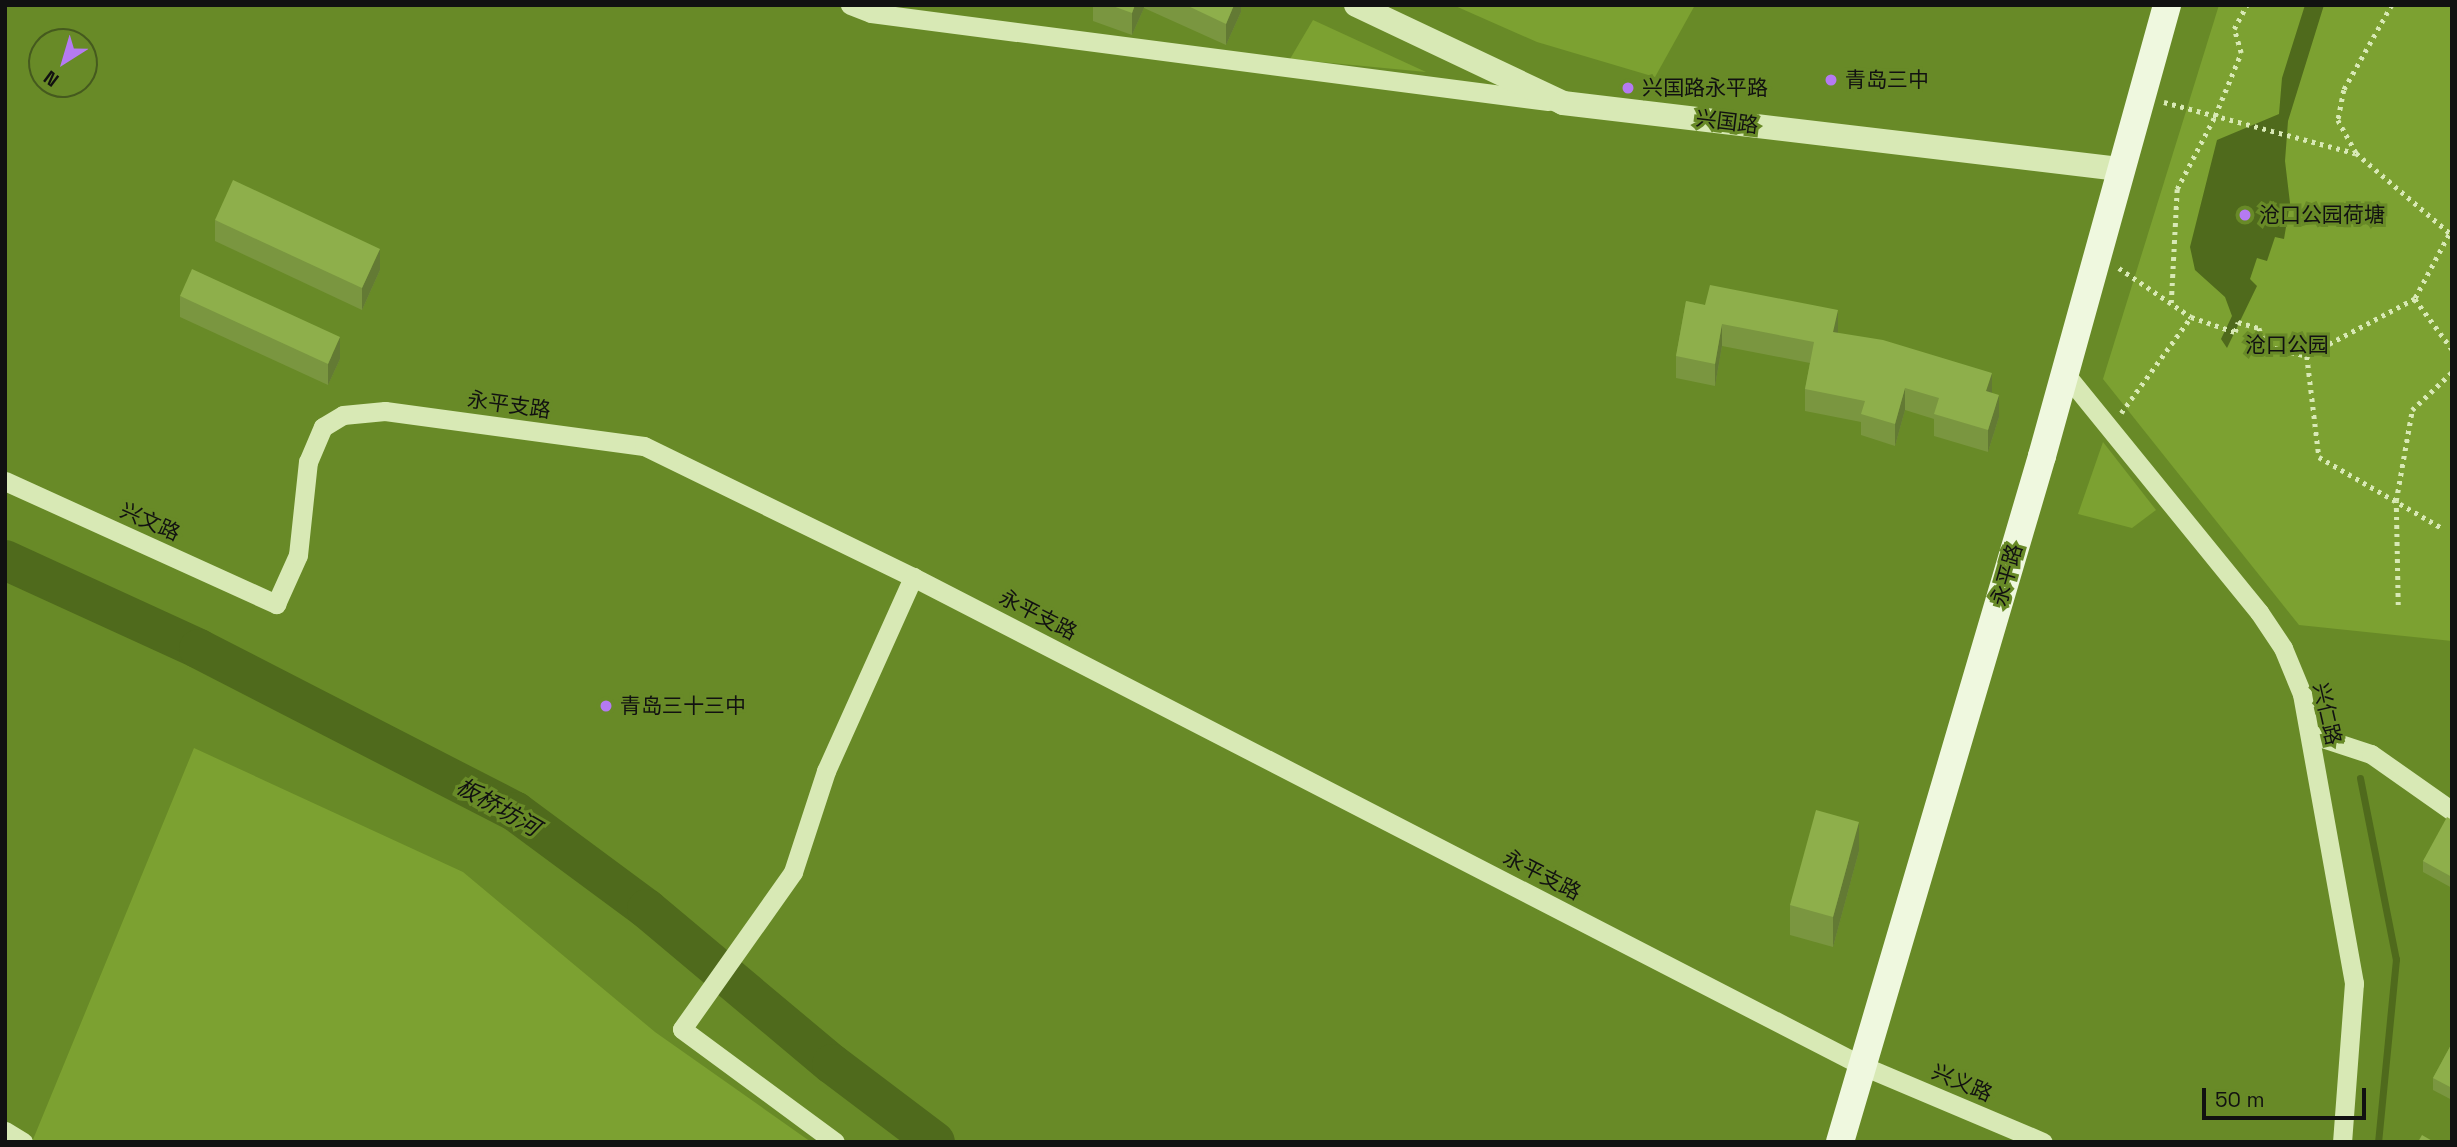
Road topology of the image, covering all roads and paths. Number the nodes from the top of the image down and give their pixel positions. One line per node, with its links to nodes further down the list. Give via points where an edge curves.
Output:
1 (850, 5): 7 (street, via 871,13)
2 (1356, 5): 7 (street, 兴国路)
3 (2166, 5): 6 (main road, 永平路)
4 (2247, 5): 8 (path, via 2234,29 2241,53)
5 (2392, 5): 9 (path, via 2344,90 2338,120)
6 (2141, 96): 8 (path); 10 (main road, 永平路)
7 (1563, 103): 10 (street, 兴国路)
8 (2216, 116): 9 (path); 14 (path, via 2177,189)
9 (2356, 153): 11 (path)
10 (2119, 169): 12 (main road, 永平路)
11 (2450, 235): 13 (path)
12 (2095, 253): 14 (path); 18 (main road, 永平路)
13 (2416, 299): 16 (path); 17 (path)
14 (2171, 303): 15 (path)
15 (2191, 317): 17 (path, via 2235,332 2238,322 2259,328 2266,346); 20 (path)
16 (2452, 349)
17 (2307, 356): 22 (path, via 2319,457)
18 (2063, 371): 20 (street, 兴仁路); 29 (main road, 永平路)
19 (2452, 372): 22 (path, via 2412,410)
20 (2110, 427): 27 (street, 兴仁路, via 2265,621 2302,694)
21 (5, 481): 25 (street, 兴文路)
22 (2396, 501): 23 (path); 26 (path)
23 (2442, 528)
24 (913, 577): 25 (street, 永平支路, via 644,446 386,411 343,415 323,427 308,462 298,555); 29 (street, 永平支路); 32 (street, via 826,771 793,872 682,1029)
25 (276, 604)
26 (2398, 605)
27 (2309, 734): 28 (street, via 2371,754); 35 (street, 兴仁路, via 2354,984)
28 (2452, 811)
29 (1863, 1066): 33 (main road, 永平路); 34 (street, 兴义路)
30 (5, 1131): 31 (street)
31 (23, 1142)
32 (835, 1142)
33 (1840, 1142)
34 (2043, 1142)
35 (2343, 1142)

